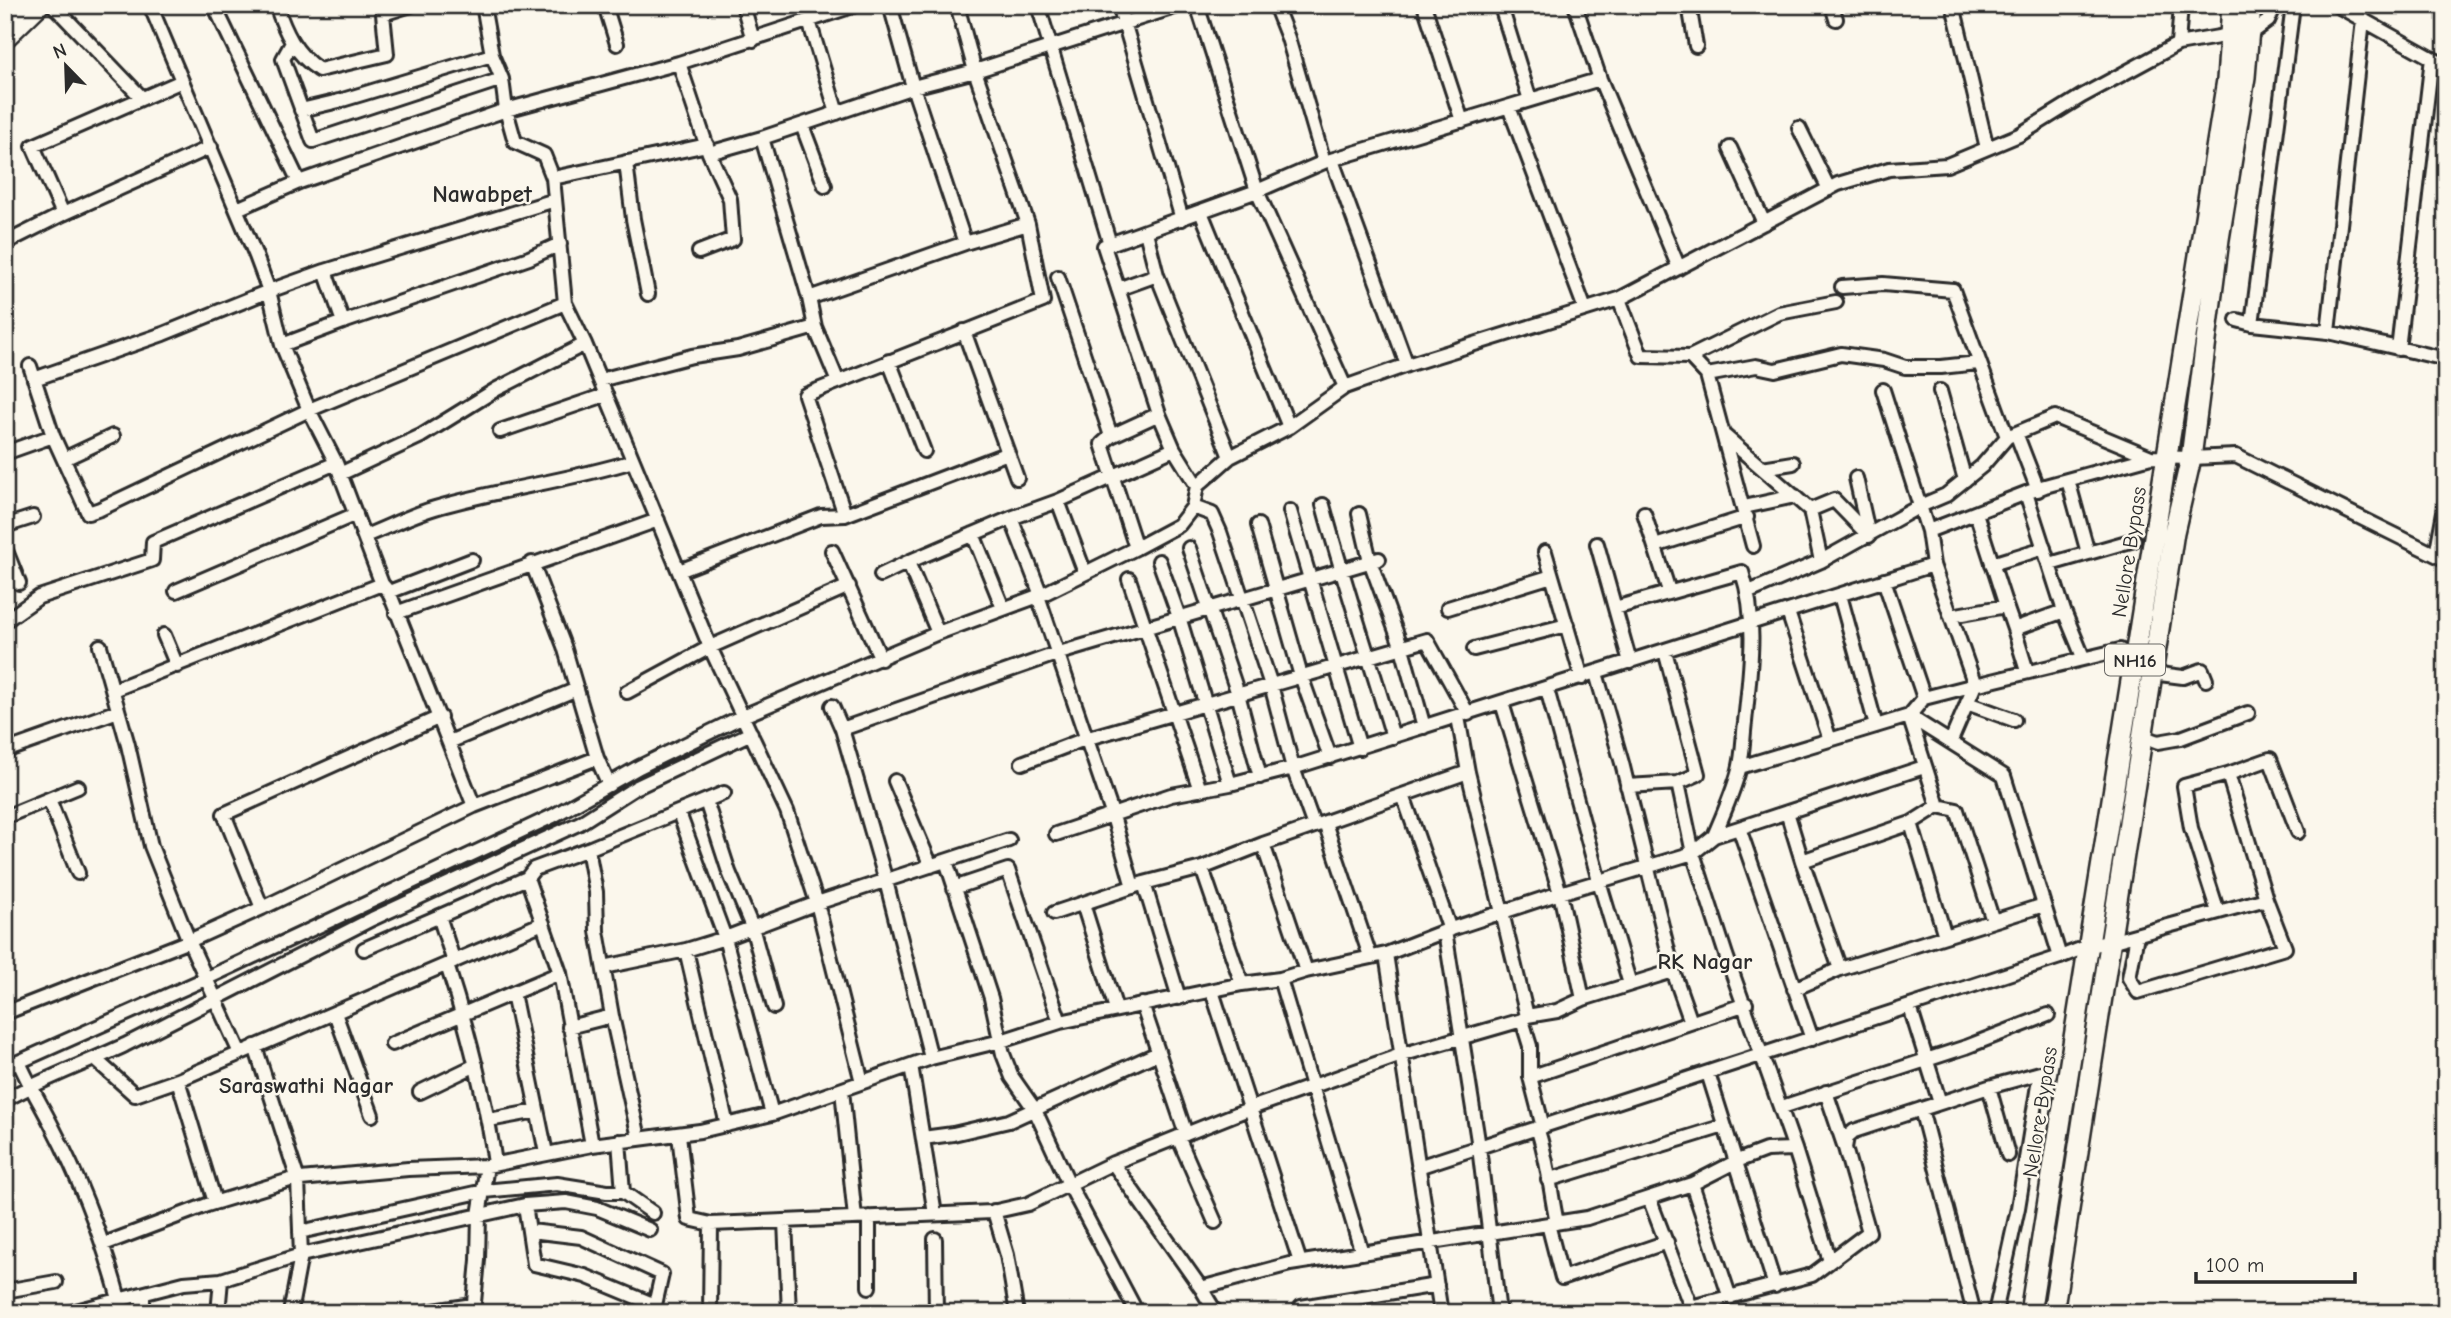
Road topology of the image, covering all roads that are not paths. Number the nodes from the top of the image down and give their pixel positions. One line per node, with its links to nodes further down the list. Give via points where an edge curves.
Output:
1 (41, 5): 30 (main road)
2 (52, 5): 52 (street)
3 (150, 5): 50 (street)
4 (214, 5): 69 (street)
5 (276, 5): 38 (street)
6 (411, 5): 38 (street, via 383,14 387,54 318,70 303,60)
7 (484, 5): 43 (street)
8 (605, 5): 39 (street)
9 (743, 5): 37 (street)
10 (856, 5): 33 (street)
11 (890, 5): 51 (street)
12 (957, 5): 47 (street)
13 (1038, 5): 41 (street)
14 (1119, 5): 34 (street)
15 (1181, 5): 34 (street)
16 (1197, 5): 72 (street)
17 (1275, 5): 66 (street)
18 (1424, 5): 58 (street)
19 (1575, 5): 49 (street)
20 (1689, 5): 42 (street)
21 (1832, 5): 31 (street)
22 (1953, 5): 64 (street)
23 (2181, 5): 40 (street)
24 (2232, 5): 35 (highway, Nellore Bypass / NH16)
25 (2251, 5): 35 (highway, Nellore Bypass / NH16)
26 (2275, 5): 35 (street, via 2268,21)
27 (2293, 5): 101 (street)
28 (2336, 5): 32 (street)
29 (1503, 13): 53 (street)
30 (18, 16): 36 (main road)
31 (1836, 19)
32 (2363, 20): 44 (street); 104 (street)
33 (809, 21): 37 (street); 57 (street)
34 (1124, 23): 41 (street); 77 (street)
35 (2240, 35): 40 (street); 136 (highway, Nellore Bypass / NH16, via 2227,80); 137 (highway, Nellore Bypass / NH16, via 2245,77)
36 (5, 40)
37 (753, 40): 45 (street)
38 (292, 43): 55 (street, via 283,59)
39 (617, 44)
40 (2178, 44): 64 (street, via 2019,135)
41 (1050, 47): 47 (street); 84 (street)
42 (1696, 47)
43 (492, 55): 48 (street); 55 (street)
44 (2432, 58): 46 (street); 107 (street)
45 (679, 63): 56 (street); 65 (street)
46 (2446, 66)
47 (975, 71): 51 (street); 79 (street)
48 (502, 79): 55 (street, via 313,141); 56 (street)
49 (1600, 79): 53 (street); 86 (street)
50 (182, 81): 52 (street); 62 (street)
51 (914, 87): 57 (street); 82 (street)
52 (142, 98): 76 (street, via 33,146)
53 (1531, 100): 54 (street)
54 (1509, 107): 58 (street); 98 (street)
55 (301, 110)
56 (506, 110): 68 (street, via 515,142 544,155); 69 (street)
57 (837, 113): 59 (street)
58 (1462, 121): 66 (street)
59 (802, 125): 61 (street); 70 (street)
60 (1799, 128): 71 (street)
61 (762, 138): 65 (street); 94 (street)
62 (211, 148): 74 (street); 76 (street)
63 (1730, 148): 78 (street)
64 (1987, 148): 71 (street, via 1947,165 1889,169)
65 (708, 149): 67 (street); 85 (street, via 730,199 733,239)
66 (1328, 161): 72 (street); 112 (street)
67 (626, 162): 68 (street); 93 (street)
68 (553, 178): 73 (street)
69 (299, 182): 74 (street)
70 (825, 186)
71 (1829, 189): 78 (street)
72 (1257, 191): 75 (street); 118 (street)
73 (555, 200): 83 (street); 87 (street)
74 (237, 209): 92 (street)
75 (1201, 212): 77 (street); 124 (street)
76 (63, 214): 81 (street)
77 (1182, 219): 80 (street)
78 (1765, 223): 86 (street)
79 (1028, 224): 82 (street); 103 (street, via 1043,300)
80 (1146, 232): 84 (street); 88 (street)
81 (5, 243)
82 (965, 243): 94 (street)
83 (560, 244): 97 (street); 100 (street)
84 (1110, 244): 91 (street, via 1104,246)
85 (699, 252)
86 (1679, 268): 95 (street)
87 (325, 271): 92 (street); 100 (street)
88 (1157, 275): 91 (street); 135 (street)
89 (1058, 276): 130 (street)
90 (1842, 287): 111 (street, via 1883,284 1953,290)
91 (1118, 289): 123 (street)
92 (269, 291): 106 (street); 115 (street)
93 (648, 294)
94 (809, 298): 102 (street)
95 (1619, 299): 98 (street); 108 (street, via 1641,356)
96 (1836, 302): 108 (street, via 1779,313)
97 (565, 303): 105 (street); 122 (street)
98 (1585, 309): 112 (street)
99 (2237, 320): 101 (street)
100 (343, 322): 106 (street)
101 (2252, 324): 104 (street)
102 (815, 327): 116 (street); 117 (street)
103 (964, 331): 110 (street); 134 (street)
104 (2328, 332): 107 (street)
105 (585, 344): 116 (street); 142 (street, via 421,436)
106 (282, 345): 122 (street)
107 (2398, 349): 109 (street)
108 (1690, 356): 114 (street)
109 (2446, 359)
110 (889, 361): 117 (street); 132 (street)
111 (1978, 363): 114 (street, via 1905,367 1884,359 1841,354 1775,370 1756,366); 127 (street)
112 (1408, 365): 118 (street)
113 (30, 366): 115 (street)
114 (1707, 375): 126 (street)
115 (34, 379): 128 (street)
116 (600, 380): 121 (street)
117 (838, 383): 163 (street, via 805,395)
118 (1345, 387): 124 (street)
119 (1884, 390): 154 (street)
120 (1940, 391): 146 (street)
121 (605, 394): 125 (street); 139 (street)
122 (309, 410): 138 (street, via 88,513); 142 (street)
123 (1159, 414): 130 (street); 131 (street)
124 (1289, 427): 135 (street)
125 (500, 431)
126 (1724, 435): 141 (street); 158 (street)
127 (2011, 435): 136 (street, via 2055,418); 146 (street); 149 (street)
128 (53, 436): 133 (street); 138 (street)
129 (113, 436): 138 (street)
130 (1111, 436): 143 (street, via 1102,444)
131 (1174, 449): 143 (street); 148 (street)
132 (923, 451)
133 (5, 453)
134 (1008, 453): 144 (street); 163 (street)
135 (1230, 457): 148 (street)
136 (2159, 457): 137 (street); 147 (street); 348 (highway, Nellore Bypass / NH16)
137 (2191, 458): 184 (street, via 2236,456); 244 (highway, Nellore Bypass / NH16, via 2174,532)
138 (64, 459)
139 (633, 461): 166 (street); 171 (street, via 433,509)
140 (1793, 463): 141 (street)
141 (1762, 468): 150 (street)
142 (338, 469): 161 (street); 222 (street, via 153,542 152,560 39,597)
143 (1113, 475): 151 (street); 178 (street)
144 (1017, 478)
145 (1856, 478): 172 (street)
146 (1965, 480): 154 (street)
147 (2068, 480): 149 (street); 183 (street)
148 (1197, 486): 155 (street)
149 (2032, 492): 160 (street); 180 (street)
150 (1795, 496): 156 (street); 158 (street)
151 (1058, 501): 165 (street); 196 (street)
152 (2446, 501): 184 (street)
153 (1324, 505): 194 (street)
154 (1920, 506): 169 (street); 172 (street)
155 (1193, 507): 178 (street, via 1179,525); 211 (street, via 1212,514)
156 (1810, 509): 172 (street, via 1834,500); 188 (street)
157 (1290, 511): 200 (street)
158 (1745, 512): 175 (street); 176 (street)
159 (1644, 513): 175 (street)
160 (1976, 513): 169 (street); 191 (street)
161 (356, 514): 171 (street); 206 (street)
162 (1359, 514): 186 (street)
163 (845, 515): 195 (street, via 821,516)
164 (33, 517): 168 (street)
165 (1011, 518): 170 (street); 209 (street)
166 (658, 520): 190 (street); 195 (street)
167 (1258, 525): 205 (street)
168 (5, 526)
169 (1928, 531): 193 (street)
170 (973, 534): 189 (street); 213 (street)
171 (365, 536): 204 (street)
172 (1869, 536): 188 (street)
173 (2134, 540): 183 (street)
174 (1597, 544): 216 (street)
175 (1654, 545): 207 (street)
176 (1753, 546)
177 (5, 548): 202 (street)
178 (1136, 548): 196 (street)
179 (1189, 548): 214 (street)
180 (2044, 548): 191 (street); 192 (street)
181 (832, 551): 203 (street)
182 (1545, 552): 198 (street)
183 (2088, 553): 192 (street)
184 (2441, 558)
185 (471, 560): 204 (street)
186 (1374, 560): 194 (street); 231 (street)
187 (1159, 561): 221 (street)
188 (1821, 561): 208 (street)
189 (908, 562): 197 (street); 227 (street)
190 (532, 563): 219 (street); 250 (street)
191 (1992, 564): 212 (street)
192 (2050, 564): 217 (street)
193 (1933, 565): 201 (street); 220 (street)
194 (1341, 570): 200 (street); 236 (street)
195 (679, 571): 230 (street)
196 (1085, 573): 209 (street)
197 (881, 575)
198 (1552, 576): 215 (street); 224 (street)
199 (1129, 579): 225 (street)
200 (1310, 579): 205 (street); 241 (street)
201 (1884, 580): 210 (street); 255 (street)
202 (19, 583)
203 (849, 586): 230 (street); 238 (street)
204 (385, 588): 219 (street); 240 (street)
205 (1276, 588): 211 (street); 245 (street)
206 (176, 591)
207 (1669, 591): 208 (street, via 1742,572); 216 (street)
208 (1749, 592): 223 (street)
209 (1040, 595): 213 (street); 235 (street)
210 (1840, 595): 218 (street); 268 (street)
211 (1242, 598): 214 (street); 249 (street)
212 (2006, 606): 220 (street); 226 (street)
213 (1003, 608): 227 (street)
214 (1209, 608): 221 (street); 254 (street)
215 (1448, 608)
216 (1615, 608): 239 (street)
217 (2064, 611): 226 (street); 237 (street)
218 (1788, 612): 223 (street); 275 (street)
219 (396, 613): 266 (street)
220 (1951, 616): 248 (street)
221 (1179, 617): 225 (street); 258 (street)
222 (5, 621)
223 (1752, 624): 234 (street); 283 (street)
224 (1567, 625): 232 (street); 246 (street)
225 (1145, 627): 235 (street); 261 (street)
226 (2014, 629): 242 (street)
227 (938, 633): 238 (street)
228 (164, 635): 240 (street)
229 (100, 646): 252 (street)
230 (710, 647): 253 (street); 264 (street)
231 (1402, 648): 236 (street); 263 (street, via 1427,640); 269 (street)
232 (1474, 649)
233 (2120, 650): 237 (street)
234 (1665, 652): 239 (street); 290 (street, via 1698,774)
235 (1056, 654): 270 (street); 274 (street)
236 (1370, 657): 241 (street); 273 (street)
237 (2083, 657): 242 (street)
238 (880, 659): 264 (street)
239 (1630, 662): 243 (street)
240 (177, 666): 252 (street)
241 (1337, 666): 245 (street); 278 (street)
242 (2027, 671): 248 (street)
243 (1596, 673): 246 (street); 293 (street)
244 (2152, 673): 247 (street, via 2183,677 2202,670); 272 (highway, Nellore Bypass / NH16)
245 (1301, 676): 249 (street); 280 (street)
246 (1582, 678): 251 (street)
247 (2206, 680)
248 (1975, 684): 255 (street); 257 (street)
249 (1272, 685): 254 (street); 285 (street)
250 (577, 689): 277 (street); 281 (street)
251 (1547, 689): 256 (street); 325 (street)
252 (113, 690): 260 (street)
253 (627, 692)
254 (1238, 694): 258 (street); 288 (street)
255 (1924, 698): 265 (street)
256 (1502, 703): 263 (street); 329 (street)
257 (1967, 703): 267 (street); 276 (street)
258 (1206, 704): 261 (street); 291 (street)
259 (832, 706): 270 (street)
260 (118, 711): 279 (street); 346 (street, via 151,846)
261 (1175, 712): 274 (street); 295 (street)
262 (2248, 713): 272 (street, via 2181,738 2158,742)
263 (1463, 715): 269 (street); 286 (street)
264 (743, 716): 271 (street); 292 (street)
265 (1909, 716): 268 (street); 276 (street); 284 (street)
266 (440, 718): 277 (street); 334 (street, via 224,814)
267 (2014, 720)
268 (1876, 726): 275 (street)
269 (1424, 727): 273 (street)
270 (842, 729): 326 (street)
271 (751, 733): 315 (street, via 635,788 580,823); 331 (street, via 787,810)
272 (2142, 736): 347 (highway, Nellore Bypass / NH16)
273 (1392, 737): 278 (street)
274 (1085, 739): 282 (street); 304 (street)
275 (1830, 740): 283 (street)
276 (1951, 741): 333 (street, via 2004,776)
277 (449, 742): 300 (street)
278 (1360, 748): 280 (street)
279 (5, 751)
280 (1330, 757): 285 (street)
281 (597, 758): 292 (street); 300 (street)
282 (1022, 763)
283 (1740, 767): 312 (street)
284 (1924, 767): 301 (street); 302 (street)
285 (1293, 768): 288 (street); 307 (street)
286 (1468, 772): 297 (street); 335 (street)
287 (2228, 774): 310 (street, via 2270,759); 330 (street); 336 (street, via 2184,786 2191,828)
288 (1260, 777): 291 (street)
289 (895, 780): 320 (street)
290 (1678, 783): 293 (street); 317 (street)
291 (1230, 784): 295 (street)
292 (609, 785): 309 (street)
293 (1627, 786): 321 (street)
294 (78, 787): 298 (street)
295 (1200, 790): 304 (street, via 1171,795)
296 (724, 793): 299 (street)
297 (1403, 795): 307 (street); 342 (street)
298 (50, 799): 305 (street); 323 (street)
299 (706, 801): 303 (street); 341 (street)
300 (474, 806): 334 (street)
301 (1938, 806): 306 (street); 339 (street, via 1957,810)
302 (1787, 812): 308 (street); 318 (street)
303 (679, 813): 316 (street); 345 (street)
304 (1113, 816): 311 (street); 327 (street)
305 (5, 817)
306 (1911, 823): 318 (street); 344 (street)
307 (1320, 825): 314 (street); 352 (street)
308 (1739, 828): 312 (street); 364 (street)
309 (520, 832): 315 (street); 360 (street)
310 (2298, 832)
311 (1056, 834)
312 (1713, 836): 317 (street)
313 (1009, 840): 319 (street)
314 (1263, 844): 322 (street); 357 (street)
315 (526, 849): 324 (street); 367 (street)
316 (587, 849): 324 (street); 355 (street)
317 (1693, 853): 321 (street); 371 (street)
318 (1802, 860): 356 (street)
319 (946, 861): 320 (street); 328 (street)
320 (931, 866): 326 (street)
321 (1646, 867): 325 (street); 358 (street)
322 (1202, 868): 327 (street); 362 (street)
323 (78, 873)
324 (530, 874): 338 (street); 340 (street)
325 (1599, 880): 329 (street); 363 (street)
326 (886, 881): 331 (street); 393 (street)
327 (1138, 885): 332 (street); 368 (street)
328 (954, 888): 381 (street, via 1008,870); 386 (street)
329 (1560, 893): 335 (street); 369 (street)
330 (2266, 899): 336 (street); 343 (street, via 2285,948 2138,992 2129,978)
331 (817, 903): 341 (street); 403 (street)
332 (1083, 904): 337 (street); 374 (street)
333 (2044, 905): 339 (street); 353 (street)
334 (262, 908): 346 (street)
335 (1503, 912): 342 (street); 380 (street)
336 (2218, 912): 343 (street)
337 (1054, 913)
338 (439, 916): 349 (street); 354 (street)
339 (1993, 921): 344 (street)
340 (543, 923): 354 (street); 359 (street)
341 (752, 928): 345 (street); 372 (street)
342 (1447, 931): 351 (street); 384 (street)
343 (2137, 935): 347 (street)
344 (1945, 936): 356 (street)
345 (725, 939): 350 (street); 417 (street)
346 (189, 941): 360 (street); 375 (street)
347 (2110, 943): 348 (street); 497 (highway, Nellore Bypass / NH16)
348 (2088, 946): 353 (street); 496 (highway, Nellore Bypass / NH16)
349 (364, 949)
350 (686, 950): 355 (street); 420 (street)
351 (1386, 954): 352 (street); 391 (street)
352 (1370, 957): 357 (street)
353 (2060, 957): 373 (street)
354 (450, 963): 376 (street); 377 (street)
355 (604, 967): 379 (street)
356 (1840, 969): 364 (street)
357 (1306, 971): 361 (street)
358 (1673, 971): 363 (street); 382 (street)
359 (560, 973): 366 (street); 383 (street)
360 (205, 979): 367 (street); 396 (street)
361 (1280, 979): 362 (street); 405 (street)
362 (1242, 984): 365 (street)
363 (1630, 984): 369 (street)
364 (1794, 989): 385 (street)
365 (1212, 990): 368 (street); 413 (street)
366 (513, 993): 377 (street); 416 (street)
367 (214, 998): 389 (street); 394 (street)
368 (1179, 998): 370 (street)
369 (1583, 999): 380 (street)
370 (1142, 1004): 374 (street); 390 (street)
371 (1745, 1004): 382 (street); 392 (street)
372 (774, 1007)
373 (1910, 1007): 385 (street); 395 (street)
374 (1116, 1009): 381 (street)
375 (5, 1013)
376 (335, 1013): 388 (street); 418 (street)
377 (463, 1013): 387 (street); 397 (street)
378 (2048, 1015): 395 (street)
379 (612, 1016): 383 (street); 425 (street)
380 (1524, 1018): 384 (street); 401 (street)
381 (1060, 1022): 386 (street)
382 (1691, 1022): 401 (street)
383 (569, 1027): 428 (street)
384 (1461, 1037): 391 (street); 429 (street)
385 (1812, 1039): 392 (street)
386 (1001, 1041): 393 (street); 415 (street, via 1012,1077)
387 (392, 1044)
388 (256, 1046): 389 (street); 438 (street)
389 (240, 1053): 402 (street)
390 (1158, 1053): 415 (street); 424 (street)
391 (1401, 1055): 405 (street); 437 (street)
392 (1762, 1055): 400 (street); 412 (street)
393 (931, 1058): 398 (street)
394 (95, 1059): 402 (street, via 135,1095); 404 (street)
395 (1927, 1060): 409 (street); 411 (street)
396 (19, 1062): 399 (street); 404 (street)
397 (476, 1065): 408 (street); 419 (street)
398 (911, 1065): 403 (street); 426 (street)
399 (5, 1068)
400 (1708, 1073): 421 (street); 422 (street)
401 (1530, 1077): 422 (street)
402 (178, 1080): 445 (street)
403 (862, 1082): 407 (street)
404 (30, 1086): 410 (street); 464 (street)
405 (1311, 1087): 413 (street); 465 (street)
406 (1989, 1087): 411 (street); 433 (street); 495 (street, via 2040,1073)
407 (842, 1090): 417 (street); 452 (street)
408 (420, 1092)
409 (1826, 1092): 412 (street); 431 (street)
410 (5, 1100)
411 (1940, 1103): 414 (street)
412 (1782, 1107): 430 (street)
413 (1251, 1108): 424 (street); 468 (street)
414 (1921, 1109): 431 (street, via 1854,1132 1847,1137); 494 (street)
415 (1035, 1110): 426 (street, via 1009,1121); 440 (street)
416 (537, 1111): 419 (street); 432 (street)
417 (772, 1114): 420 (street)
418 (372, 1115)
419 (489, 1120): 436 (street)
420 (727, 1125): 423 (street)
421 (1724, 1126): 434 (street); 439 (street)
422 (1540, 1127): 429 (street); 439 (street)
423 (679, 1135): 425 (street); 456 (street, via 689,1219)
424 (1182, 1135): 435 (street); 454 (street)
425 (639, 1138): 427 (street)
426 (923, 1138): 449 (street)
427 (619, 1141): 428 (street); 443 (street)
428 (592, 1144): 432 (street)
429 (1479, 1147): 437 (street); 459 (street)
430 (1795, 1149): 434 (street, via 1766,1150); 467 (street)
431 (1845, 1149): 467 (street, via 1869,1232)
432 (546, 1153): 436 (street)
433 (2008, 1155)
434 (1737, 1161): 441 (street); 472 (street)
435 (1113, 1163): 440 (street); 475 (street)
436 (491, 1165): 438 (street); 442 (street)
437 (1418, 1167): 462 (street)
438 (298, 1180): 445 (street); 460 (street)
439 (1548, 1180): 455 (street)
440 (1069, 1184): 447 (street, via 1028,1204); 490 (street)
441 (1692, 1184): 444 (street); 478 (street)
442 (484, 1191): 443 (street, via 557,1184); 450 (street); 460 (street)
443 (623, 1192): 448 (street)
444 (1649, 1198): 455 (street); 463 (street)
445 (215, 1202): 464 (street)
446 (525, 1205): 450 (street); 457 (street, via 566,1202 597,1208); 458 (street)
447 (994, 1211): 449 (street); 489 (street)
448 (653, 1213)
449 (935, 1214): 451 (street)
450 (479, 1215): 466 (street); 480 (street)
451 (869, 1217): 452 (street); 473 (street)
452 (855, 1218): 453 (street)
453 (785, 1222): 456 (street); 487 (street)
454 (1214, 1222)
455 (1552, 1223): 459 (street); 463 (street, via 1562,1278)
456 (711, 1224): 486 (street)
457 (650, 1230)
458 (531, 1231): 458 (street, via 534,1264 585,1276 654,1305 662,1274 581,1237)
459 (1489, 1232): 462 (street); 493 (street)
460 (300, 1233): 466 (street)
461 (935, 1239): 488 (street)
462 (1430, 1241): 465 (street); 471 (street)
463 (1667, 1242): 478 (street, via 1691,1307)
464 (104, 1244): 477 (street)
465 (1362, 1253): 468 (street)
466 (301, 1255): 469 (street); 484 (street)
467 (1830, 1261): 472 (street, via 1812,1275)
468 (1300, 1262): 475 (street)
469 (221, 1280): 476 (street, via 184,1283); 483 (street)
470 (56, 1282): 474 (street)
471 (1437, 1285): 479 (street); 492 (street)
472 (1775, 1286): 478 (street)
473 (869, 1287)
474 (6, 1288)
475 (1201, 1288): 491 (street)
476 (143, 1294): 477 (street); 482 (street)
477 (119, 1298): 481 (street)
478 (1730, 1298)
479 (1301, 1307)
480 (473, 1309): 485 (street)
481 (68, 1313)
482 (143, 1313)
483 (218, 1313)
484 (289, 1313)
485 (420, 1313)
486 (710, 1313)
487 (789, 1313)
488 (936, 1313)
489 (1017, 1313)
490 (1138, 1313)
491 (1216, 1313)
492 (1441, 1313)
493 (1499, 1313)
494 (1975, 1313)
495 (1995, 1313)
496 (2030, 1313)
497 (2053, 1313)

